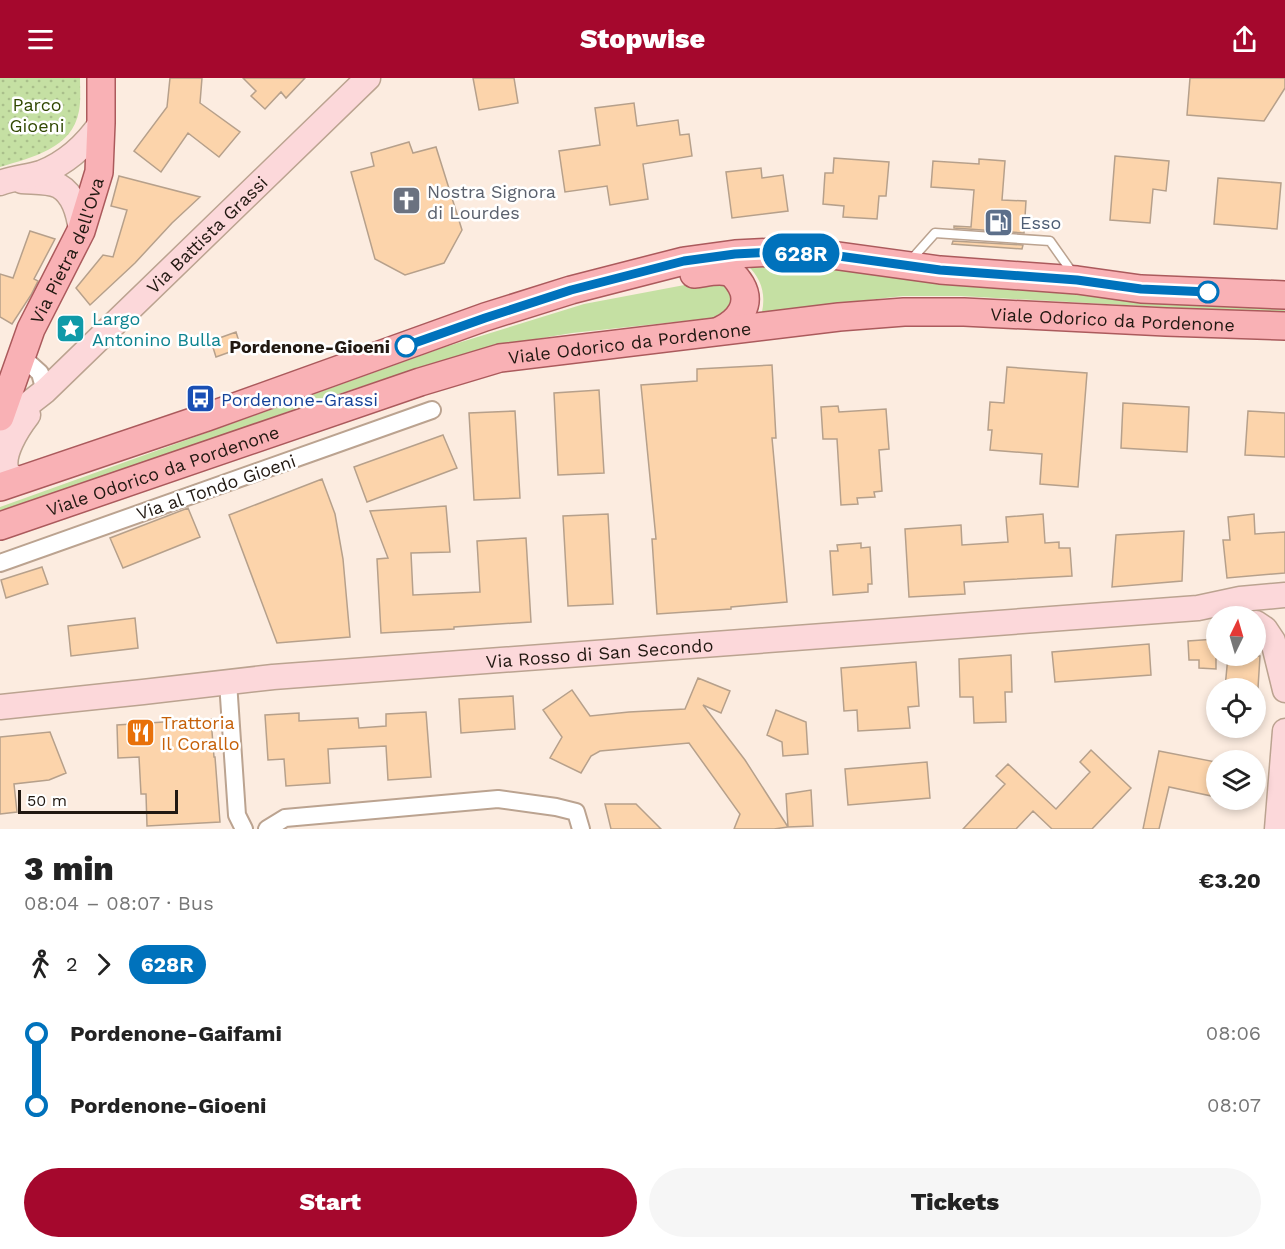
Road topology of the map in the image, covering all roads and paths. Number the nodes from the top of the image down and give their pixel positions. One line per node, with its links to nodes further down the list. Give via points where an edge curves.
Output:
1 (101, 78): 3 (main road, Via Pietra dell'Ova)
2 (368, 78): 15 (main road, Via Battista Grassi)
3 (101, 123): 4 (main road, via 69,158 41,172); 5 (main road, Via Pietra dell'Ova, via 99,172)
4 (4, 182): 5 (main road, via 57,185 69,195 79,214)
5 (81, 231): 14 (main road, Via Pietra dell'Ova)
6 (907, 265): 7 (main road, Viale Odorico da Pordenone); 7 (lane, via 935,233 1050,241); 8 (main road, Viale Odorico da Pordenone, via 817,253 735,254 684,261)
7 (1077, 280): 9 (main road, Viale Odorico da Pordenone, via 1141,289)
8 (571, 290): 12 (main road, via 729,272 745,291 746,302 732,325); 19 (main road, Viale Odorico da Pordenone)
9 (1285, 295)
10 (1166, 322): 11 (main road, Viale Odorico da Pordenone); 12 (main road, Viale Odorico da Pordenone, via 904,312); 13 (main road)
11 (1285, 326)
12 (721, 330): 20 (main road, Viale Odorico da Pordenone, via 500,358 420,381)
13 (1285, 336)
14 (21, 356): 15 (street, via 40,374); 17 (main road, Via Pietra dell'Ova)
15 (45, 391): 18 (main road); 19 (main road, via 4,453)
16 (432, 410): 21 (street, Via al Tondo Gioeni)
17 (0, 417)
18 (0, 426)
19 (9, 484)
20 (0, 526)
21 (0, 563)
22 (1285, 596): 23 (main road, via 1240,599)
23 (1198, 608): 24 (main road); 26 (main road, Via Rosso di San Secondo)
24 (1206, 610)
25 (1266, 630): 27 (main road, via 1273,641)
26 (228, 682): 28 (main road, Via Rosso di San Secondo); 30 (street, via 237,815)
27 (1285, 690)
28 (0, 707)
29 (1285, 731): 33 (main road)
30 (244, 829)
31 (267, 829): 32 (street, via 285,818 498,799 576,812)
32 (581, 829)
33 (1278, 829)

